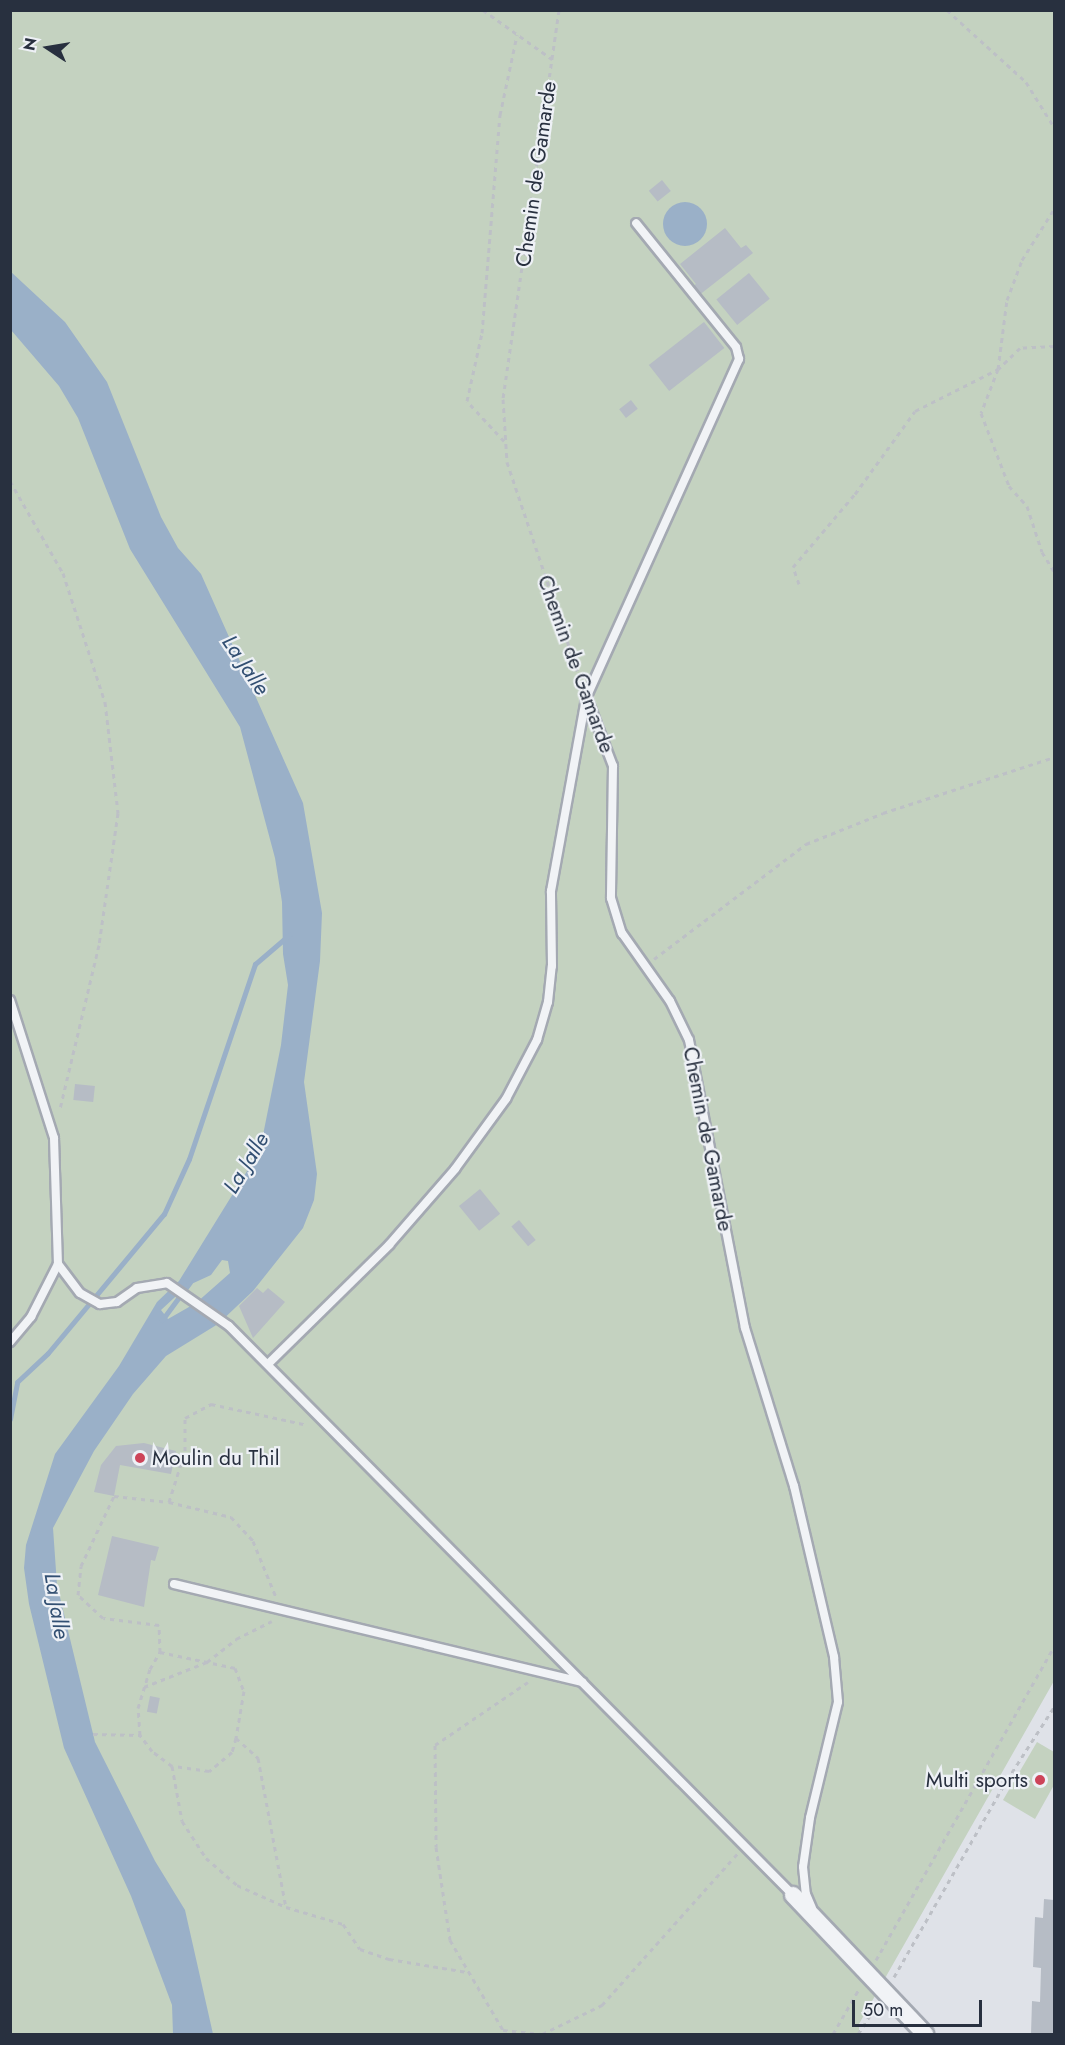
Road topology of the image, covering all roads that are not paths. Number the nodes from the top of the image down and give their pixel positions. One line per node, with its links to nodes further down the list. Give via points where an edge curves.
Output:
1 (636, 224): 2 (lane, via 735,347 739,359)
2 (586, 698): 6 (lane, via 551,891 552,966 548,1002 537,1040 507,1099 455,1169 390,1245); 10 (lane, Chemin de Gamarde, via 613,766 611,898 622,933 670,1000 689,1040 745,1328 794,1486 834,1657 838,1702 810,1818 803,1867 806,1894)
3 (10, 1000): 4 (lane, via 54,1138)
4 (58, 1264): 5 (lane, via 31,1317); 6 (lane, via 80,1293 100,1304 117,1302 137,1288 167,1283 229,1326)
5 (10, 1342)
6 (268, 1364): 8 (lane)
7 (174, 1584): 8 (lane)
8 (582, 1682): 9 (lane)
9 (793, 1895): 10 (street)
10 (822, 1929): 11 (street)
11 (925, 2034)

